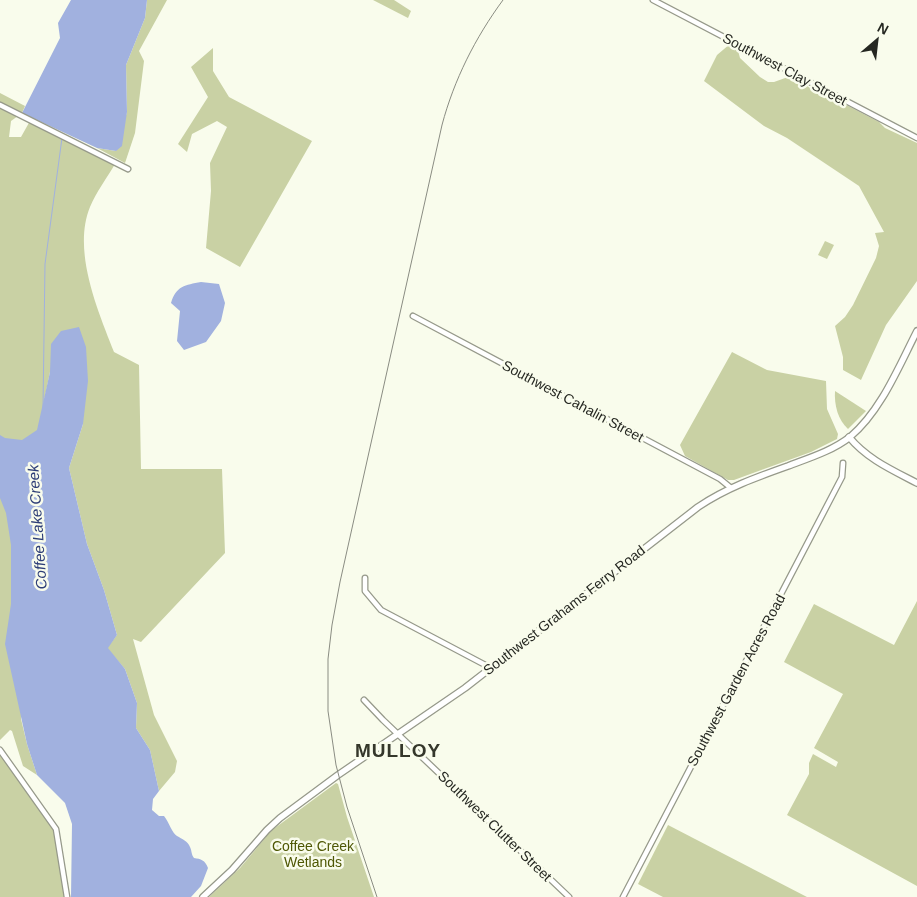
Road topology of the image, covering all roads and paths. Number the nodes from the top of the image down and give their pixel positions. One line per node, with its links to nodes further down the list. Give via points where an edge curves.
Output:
1 (653, 0): 3 (street, Southwest Clay Street)
2 (0, 105): 4 (street)
3 (917, 138)
4 (128, 169)
5 (413, 316): 10 (street, Southwest Cahalin Street, via 720,479)
6 (917, 331): 7 (main road, Southwest Grahams Ferry Road, via 879,402)
7 (849, 437): 9 (main road, via 870,458); 10 (main road, Southwest Grahams Ferry Road, via 819,454)
8 (843, 463): 19 (street, Southwest Garden Acres Road, via 842,477)
9 (917, 483)
10 (731, 488): 12 (main road, Southwest Grahams Ferry Road, via 679,521)
11 (365, 578): 12 (street, via 365,591 380,610)
12 (491, 668): 14 (main road, Southwest Grahams Ferry Road)
13 (364, 700): 14 (street, Southwest Clutter Street)
14 (398, 735): 17 (main road, Southwest Grahams Ferry Road, via 280,818); 18 (street, Southwest Clutter Street)
15 (0, 750): 16 (street, via 56,829)
16 (67, 897)
17 (203, 897)
18 (569, 897)
19 (623, 897)

